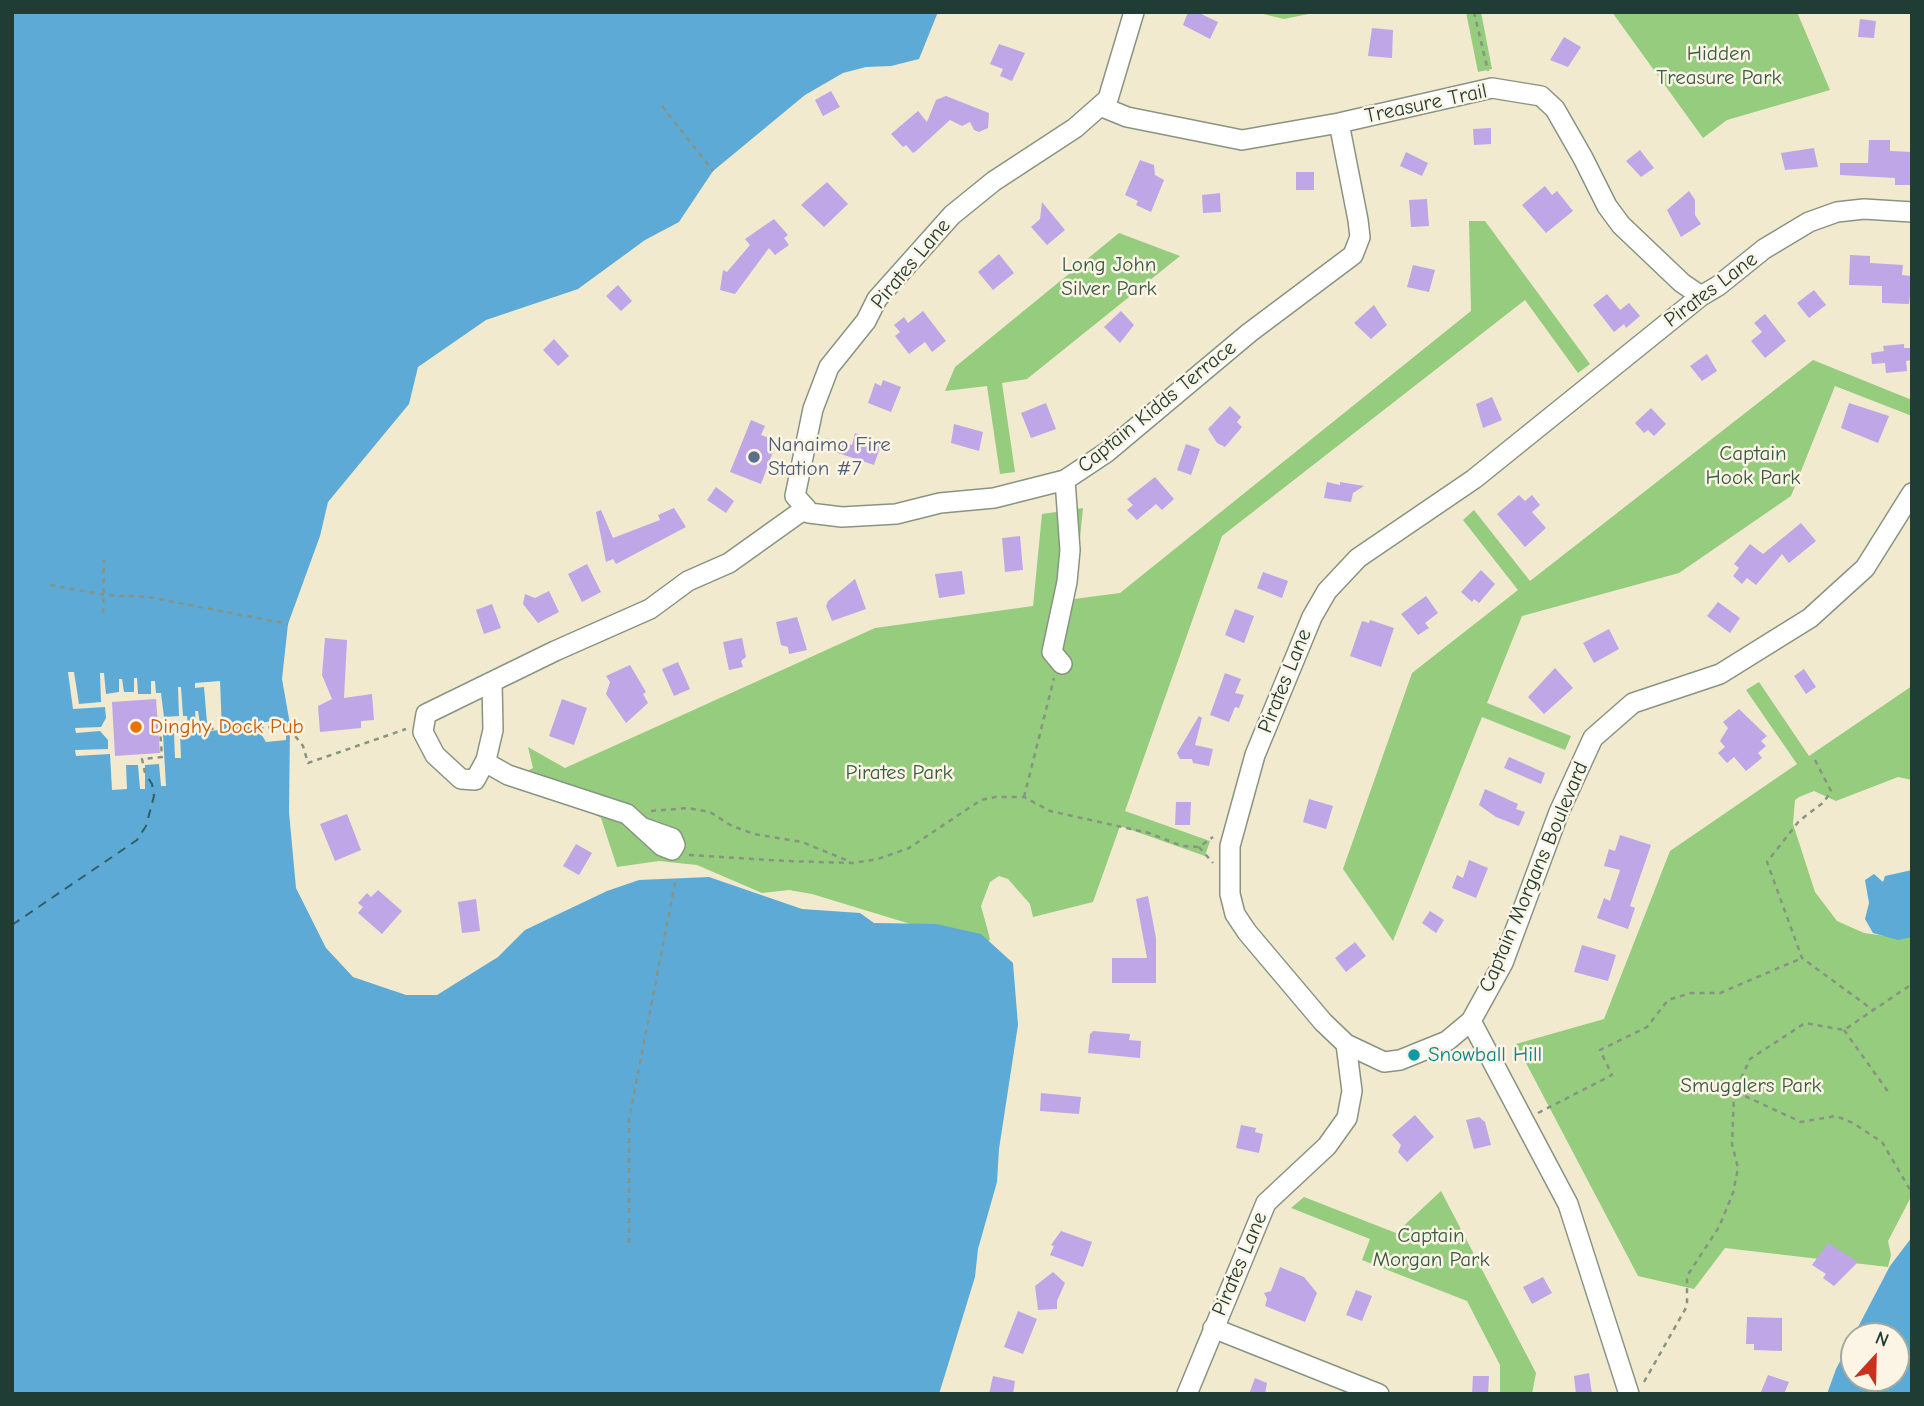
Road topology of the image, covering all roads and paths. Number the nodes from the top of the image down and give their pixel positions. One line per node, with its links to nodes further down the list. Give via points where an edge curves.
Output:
1 (1134, 12): 5 (street, Pirates Lane, via 1108,99)
2 (1474, 12): 3 (path)
3 (1492, 88): 6 (street, Treasure Trail); 9 (street, Treasure Trail, via 1541,96 1555,109 1620,225)
4 (663, 106): 7 (path)
5 (1100, 106): 6 (street, Treasure Trail, via 1127,117 1242,141); 12 (street, Pirates Lane, via 952,215 877,299 866,321 829,367 813,409 794,496)
6 (1339, 123): 10 (street, Captain Kidds Terrace, via 1359,220 1360,237 1353,255 1249,333 1107,452)
7 (713, 172)
8 (1912, 212): 9 (street, Pirates Lane, via 1864,209 1809,222)
9 (1701, 296): 26 (street, Pirates Lane, via 1474,479 1358,558 1327,591 1255,755)
10 (1065, 480): 12 (street, Captain Kidds Terrace, via 994,498 940,503 895,514 842,517 809,513); 18 (street, via 1070,550 1052,652)
11 (1912, 492): 33 (street, Captain Morgans Boulevard, via 1865,568 1810,618 1720,674 1633,703 1593,738 1559,812 1503,963)
12 (806, 508): 19 (street, via 729,563 688,581 650,609)
13 (104, 560): 15 (path)
14 (50, 585): 15 (path)
15 (105, 595): 16 (path); 17 (path, via 148,597)
16 (103, 612)
17 (288, 624)
18 (1060, 664): 24 (path)
19 (492, 682): 20 (street, via 426,715); 22 (street, via 493,730)
20 (425, 721): 22 (street, via 423,732 435,755 461,779 475,780); 23 (path, via 308,763 303,746 282,727 160,730 162,757 142,759)
21 (1815, 760): 30 (path, via 1831,791 1767,862)
22 (485, 762): 25 (street, via 508,775)
23 (145, 772)
24 (1024, 797): 26 (path, via 1051,811 1136,830 1182,846 1199,847); 28 (path, via 981,800 909,848)
25 (634, 821): 27 (street); 28 (path, via 688,808 710,812 754,834 802,842)
26 (1236, 821): 35 (street, Pirates Lane, via 1230,846 1230,894 1236,914)
27 (672, 850): 28 (path, via 700,856)
28 (853, 863)
29 (676, 878): 40 (path, via 629,1119)
30 (1802, 958): 32 (path); 38 (path, via 1720,993 1691,993 1668,1000 1647,1027 1600,1050 1612,1075)
31 (1912, 984): 32 (path)
32 (1874, 1011): 34 (path)
33 (1471, 1021): 35 (street, via 1447,1041 1400,1060 1384,1062); 38 (street)
34 (1844, 1030): 36 (path, via 1805,1023 1750,1059); 37 (path)
35 (1346, 1044): 41 (street, Pirates Lane, via 1352,1091 1347,1118 1326,1146 1266,1203)
36 (1735, 1092): 39 (path, via 1801,1122 1836,1116 1853,1123 1882,1142); 45 (path, via 1732,1144 1738,1168 1733,1193 1719,1227 1687,1276 1686,1306)
37 (1889, 1093)
38 (1524, 1120): 44 (street, via 1568,1204)
39 (1912, 1193)
40 (629, 1243)
41 (1213, 1328): 42 (street, Pirates Lane); 43 (street)
42 (1186, 1394)
43 (1379, 1394)
44 (1629, 1394)
45 (1638, 1394)

